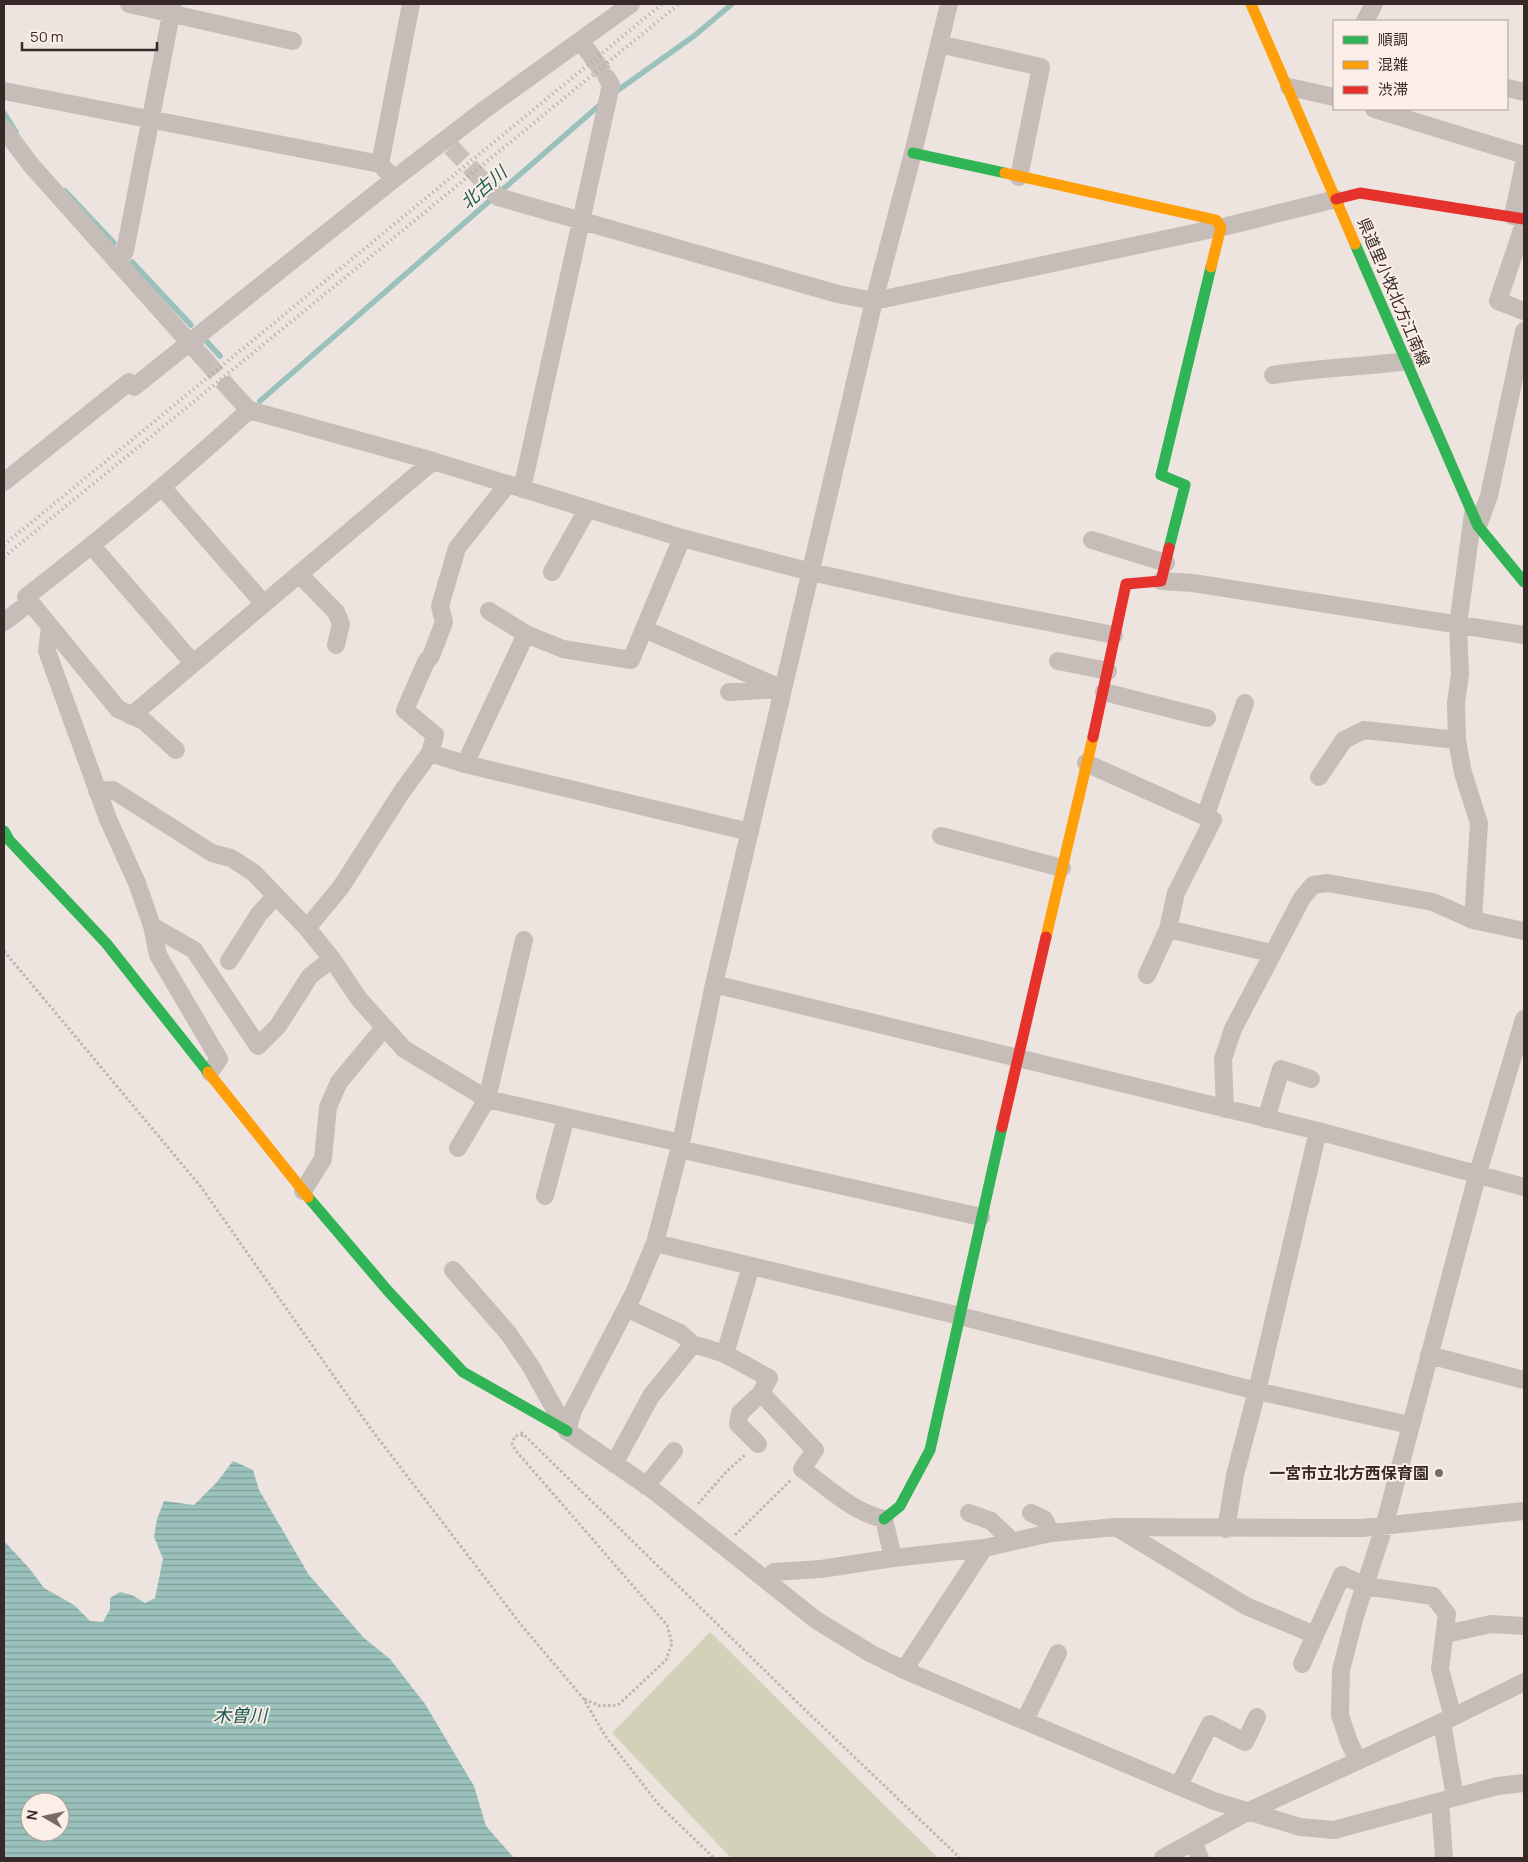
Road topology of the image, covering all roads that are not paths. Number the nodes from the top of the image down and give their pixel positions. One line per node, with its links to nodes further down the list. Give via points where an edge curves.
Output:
1 (129, 4): 7 (street)
2 (411, 4): 26 (street)
3 (631, 4): 10 (street)
4 (949, 4): 11 (street)
5 (1251, 4): 14 (street, 県道里小牧北方江南線)
6 (1374, 4): 8 (street)
7 (172, 8): 9 (street); 20 (street)
8 (1366, 20)
9 (293, 41)
10 (581, 42): 12 (street); 29 (street, via 447,145)
11 (939, 44): 23 (street); 28 (street, via 1042,67)
12 (592, 58)
13 (609, 81): 33 (street, via 608,108)
14 (1289, 87): 18 (street); 31 (street, 県道里小牧北方江南線)
15 (1508, 88): 17 (street)
16 (4, 91): 20 (street)
17 (1524, 92)
18 (1333, 93)
19 (1377, 110): 24 (street)
20 (151, 120): 26 (street); 35 (street, via 125,251)
21 (4, 129): 27 (street)
22 (4, 139): 27 (street)
23 (913, 153): 28 (street); 36 (street)
24 (1524, 155)
25 (1524, 163): 32 (street)
26 (380, 164): 29 (street)
27 (31, 165): 35 (street)
28 (1019, 177): 34 (street, via 1216,220)
29 (394, 179): 39 (street)
30 (498, 197): 33 (street)
31 (1336, 199): 32 (street, via 1360,193); 34 (street); 41 (street, 県道里小牧北方江南線)
32 (1521, 220): 37 (street, via 1498,301)
33 (580, 222): 36 (street, via 838,294); 48 (street)
34 (1221, 227): 36 (street); 55 (street, via 1161,476 1184,485)
35 (117, 262): 39 (street)
36 (874, 301): 57 (street)
37 (1524, 311)
38 (1524, 331): 44 (street)
39 (189, 342): 40 (street); 47 (street, via 134,387 129,382)
40 (205, 360)
41 (1407, 361): 42 (street); 51 (street, 県道里小牧北方江南線)
42 (1273, 375)
43 (227, 386): 45 (street)
44 (1518, 392): 51 (street, via 1489,496)
45 (249, 410): 46 (street); 49 (street)
46 (433, 461): 48 (street); 58 (street)
47 (4, 482)
48 (515, 487): 50 (street); 83 (street, via 457,548 440,606 444,622 405,710 435,735)
49 (162, 488): 54 (street); 62 (street)
50 (587, 510): 52 (street); 56 (street)
51 (1475, 520): 60 (street, 県道里小牧北方江南線); 65 (street)
52 (682, 538): 57 (street); 67 (street)
53 (1092, 540): 55 (street)
54 (92, 546): 61 (street, via 26,597); 73 (street)
55 (1166, 563): 59 (street)
56 (552, 572)
57 (811, 572): 69 (street); 75 (street)
58 (299, 574): 62 (street); 71 (street, via 336,612 341,624)
59 (1162, 581): 65 (street, via 1193,583); 69 (street, via 1126,584)
60 (1524, 582)
61 (30, 602): 64 (street); 66 (street)
62 (264, 604): 73 (street)
63 (490, 611): 68 (street)
64 (4, 622)
65 (1458, 625): 70 (street); 81 (street, via 1460,674)
66 (50, 627): 79 (street, via 118,709); 87 (street, via 46,651)
67 (644, 629): 68 (street, via 631,660 563,649); 75 (street)
68 (526, 634): 85 (street)
69 (1114, 635): 74 (street)
70 (1524, 635)
71 (336, 645)
72 (1058, 661): 74 (street)
73 (194, 663): 79 (street)
74 (1108, 671): 77 (street)
75 (783, 689): 76 (street); 90 (street)
76 (729, 692)
77 (1104, 692): 80 (street); 84 (street)
78 (1245, 703): 88 (street)
79 (131, 716): 82 (street, via 144,721)
80 (1207, 718)
81 (1456, 740): 86 (street, via 1364,730 1344,740); 94 (street, via 1479,822)
82 (176, 750)
83 (430, 753): 85 (street); 96 (street, via 342,887)
84 (1086, 763): 88 (street); 92 (street)
85 (465, 764): 90 (street)
86 (1319, 777)
87 (97, 791): 93 (street, via 113,790 212,853 231,858 254,873); 95 (street, via 137,882)
88 (1205, 817): 97 (street, via 1213,820 1176,892)
89 (4, 831): 108 (street, via 106,943)
90 (750, 832): 104 (street)
91 (941, 836): 92 (street)
92 (1062, 868): 107 (street)
93 (275, 897): 96 (street); 102 (street, via 258,914)
94 (1473, 920): 98 (street); 100 (street, via 1433,902 1328,884 1313,885 1302,898)
95 (152, 926): 101 (street, via 194,950 258,1046 278,1026 310,976); 108 (street, via 158,954 219,1059)
96 (307, 928): 101 (street)
97 (1168, 929): 100 (street); 103 (street)
98 (1524, 931)
99 (524, 940): 110 (street)
100 (1271, 953): 111 (street, via 1233,1029 1222,1059)
101 (332, 960): 106 (street)
102 (229, 961)
103 (1147, 976)
104 (714, 984): 107 (street); 115 (street)
105 (1524, 1019): 117 (street)
106 (384, 1028): 110 (street, via 404,1050); 119 (street, via 340,1082 328,1107 322,1159)
107 (1017, 1058): 111 (street); 121 (street)
108 (210, 1072): 119 (street)
109 (1311, 1079): 113 (street, via 1281,1069)
110 (487, 1099): 112 (street); 116 (street)
111 (1225, 1108): 113 (street)
112 (566, 1117): 115 (street); 120 (street)
113 (1266, 1119): 114 (street)
114 (1318, 1132): 117 (street); 131 (street)
115 (680, 1146): 121 (street); 122 (street)
116 (458, 1148)
117 (1477, 1176): 118 (street); 129 (street)
118 (1524, 1187)
119 (303, 1191): 134 (street, via 388,1291 463,1372)
120 (545, 1196)
121 (981, 1217): 126 (street)
122 (655, 1243): 123 (street); 125 (street)
123 (751, 1266): 126 (street); 128 (street)
124 (453, 1270): 134 (street, via 508,1333)
125 (626, 1308): 127 (street, via 680,1333); 134 (street, via 574,1410)
126 (960, 1316): 131 (street); 142 (street, via 930,1450 900,1506)
127 (693, 1344): 128 (street); 137 (street, via 651,1396)
128 (726, 1354): 132 (street, via 769,1378)
129 (1429, 1355): 130 (street); 133 (street)
130 (1524, 1380)
131 (1258, 1391): 133 (street); 145 (street, via 1235,1475)
132 (761, 1393): 135 (street, via 740,1412 738,1424); 142 (street, via 815,1450 802,1468 853,1507)
133 (1410, 1425): 144 (street)
134 (567, 1431): 137 (street)
135 (758, 1444)
136 (674, 1451): 138 (street)
137 (614, 1464): 138 (street)
138 (646, 1486): 150 (street)
139 (1524, 1511): 144 (street)
140 (969, 1513): 147 (street, via 991,1520)
141 (1030, 1513): 146 (street, via 1044,1519)
142 (884, 1519): 149 (street)
143 (1116, 1527): 145 (street); 146 (street); 154 (street, via 1246,1606)
144 (1384, 1527): 145 (street); 151 (street)
145 (1226, 1529)
146 (1051, 1533): 147 (street)
147 (1012, 1541): 148 (street)
148 (984, 1548): 149 (street); 157 (street)
149 (893, 1558): 150 (street, via 821,1569 774,1572)
150 (766, 1580): 157 (street, via 816,1620)
151 (1365, 1586): 153 (street, via 1433,1596 1447,1614); 154 (street, via 1342,1575); 162 (street, via 1341,1670 1340,1714 1348,1742)
152 (1524, 1626): 153 (street, via 1491,1624)
153 (1446, 1634): 161 (street, via 1440,1669)
154 (1315, 1635): 156 (street)
155 (1058, 1653): 160 (street)
156 (1302, 1664)
157 (904, 1670): 160 (street)
158 (1524, 1682): 161 (street)
159 (1257, 1717): 164 (street, via 1245,1742 1210,1724)
160 (1025, 1720): 164 (street)
161 (1448, 1720): 162 (street); 165 (street)
162 (1358, 1760): 166 (street)
163 (1524, 1783): 165 (street, via 1498,1786)
164 (1179, 1785): 166 (street)
165 (1448, 1800): 166 (street, via 1334,1830 1300,1827); 170 (street)
166 (1247, 1812): 167 (street)
167 (1193, 1842): 168 (street); 169 (street)
168 (1164, 1858)
169 (1200, 1858)
170 (1444, 1858)

